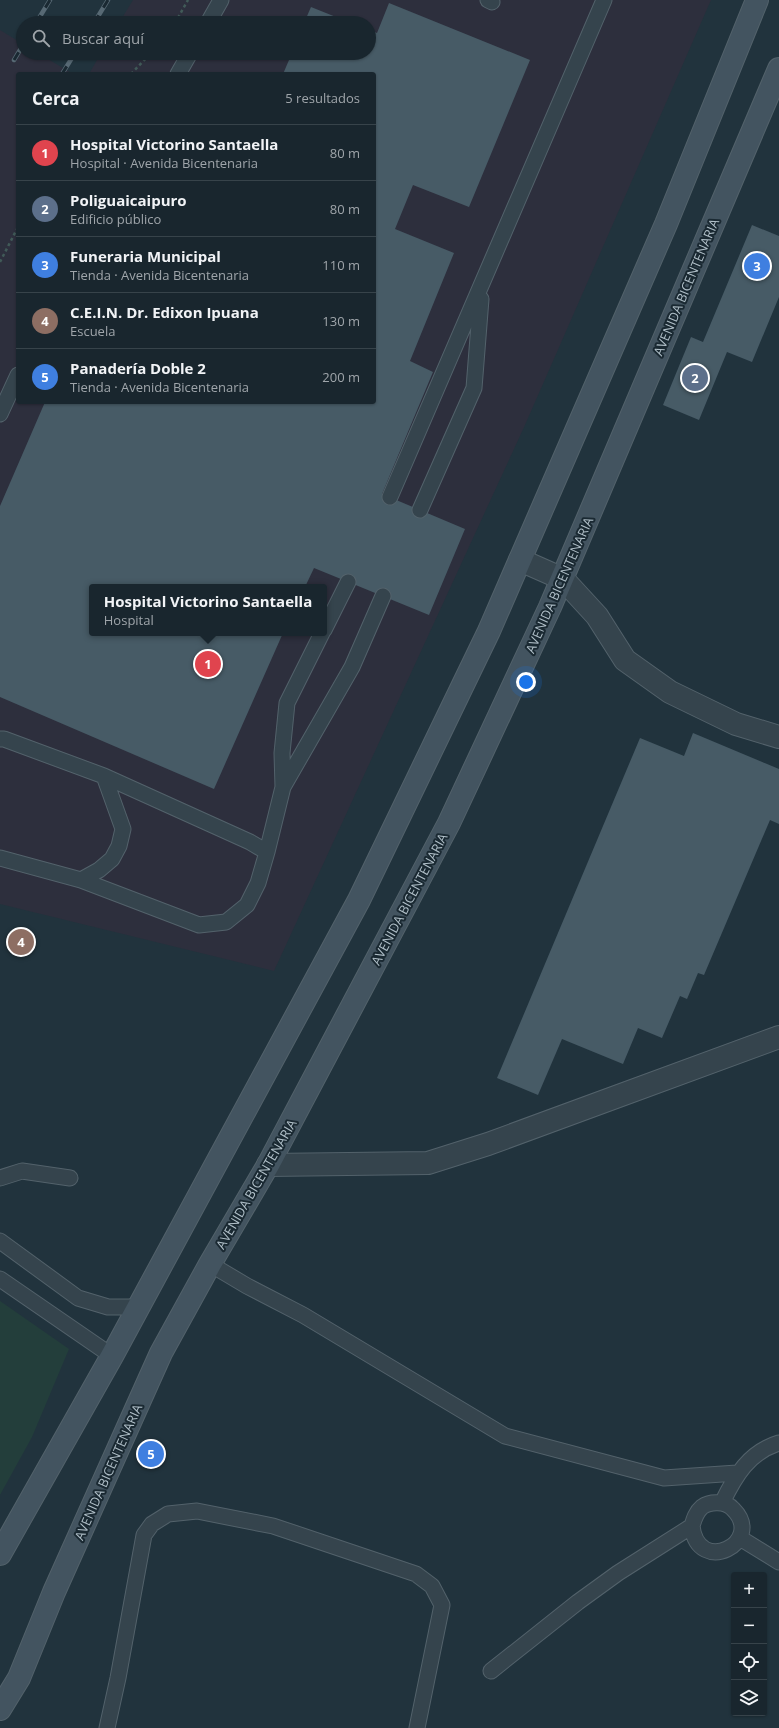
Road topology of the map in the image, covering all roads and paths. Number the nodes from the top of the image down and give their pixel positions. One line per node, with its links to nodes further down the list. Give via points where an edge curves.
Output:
1 (188, 0): 6 (path)
2 (221, 0): 7 (lane)
3 (594, 0): 8 (lane)
4 (604, 0): 8 (lane)
5 (757, 0): 21 (main road, via 666,224)
6 (179, 16)
7 (212, 16)
8 (597, 16): 16 (lane)
9 (144, 60): 12 (path)
10 (186, 60): 13 (lane)
11 (779, 69): 22 (main road, AVENIDA BICENTENARIA)
12 (133, 72)
13 (179, 72)
14 (16, 231): 15 (path)
15 (0, 262)
16 (482, 285): 19 (lane); 20 (lane, via 474,388)
17 (16, 379): 18 (lane)
18 (0, 414)
19 (390, 497)
20 (420, 510)
21 (520, 560): 22 (street); 41 (main road, via 489,631 359,900)
22 (562, 578): 27 (street, via 597,616 625,660 670,692 736,724); 35 (main road, AVENIDA BICENTENARIA, via 449,823)
23 (348, 582): 25 (lane)
24 (383, 596): 30 (lane, via 352,667)
25 (327, 624)
26 (320, 636): 30 (lane, via 287,703 282,753)
27 (779, 737)
28 (0, 739): 29 (lane)
29 (104, 776): 31 (lane); 33 (lane, via 123,829 119,846 112,859 99,870)
30 (283, 787): 31 (lane)
31 (267, 852): 33 (lane, via 258,884 248,904 226,922 199,924)
32 (0, 858): 33 (lane)
33 (80, 880)
34 (779, 1037): 35 (street, via 488,1144 428,1163)
35 (268, 1165): 39 (main road, AVENIDA BICENTENARIA)
36 (0, 1178): 37 (lane, via 22,1171)
37 (70, 1178)
38 (0, 1241): 41 (lane, via 78,1298 108,1308)
39 (210, 1264): 44 (lane, via 303,1315 505,1436 664,1478); 51 (main road, AVENIDA BICENTENARIA, via 161,1353 54,1592 19,1678)
40 (0, 1279): 42 (lane)
41 (138, 1307): 42 (main road)
42 (112, 1356): 48 (main road)
43 (779, 1443): 44 (lane, via 768,1446)
44 (737, 1473): 45 (lane)
45 (722, 1503): 46 (lane, via 711,1503 702,1508 695,1516); 47 (lane, via 732,1507 739,1515 742,1522)
46 (692, 1526): 47 (lane, via 693,1536 699,1545 708,1551 728,1550); 50 (lane, via 618,1573)
47 (740, 1538): 49 (lane)
48 (0, 1554)
49 (779, 1562)
50 (491, 1671)
51 (0, 1709)
52 (107, 1728): 53 (lane, via 144,1535 152,1524 168,1514 197,1511 273,1526 416,1574 432,1586 442,1605)
53 (417, 1728)

